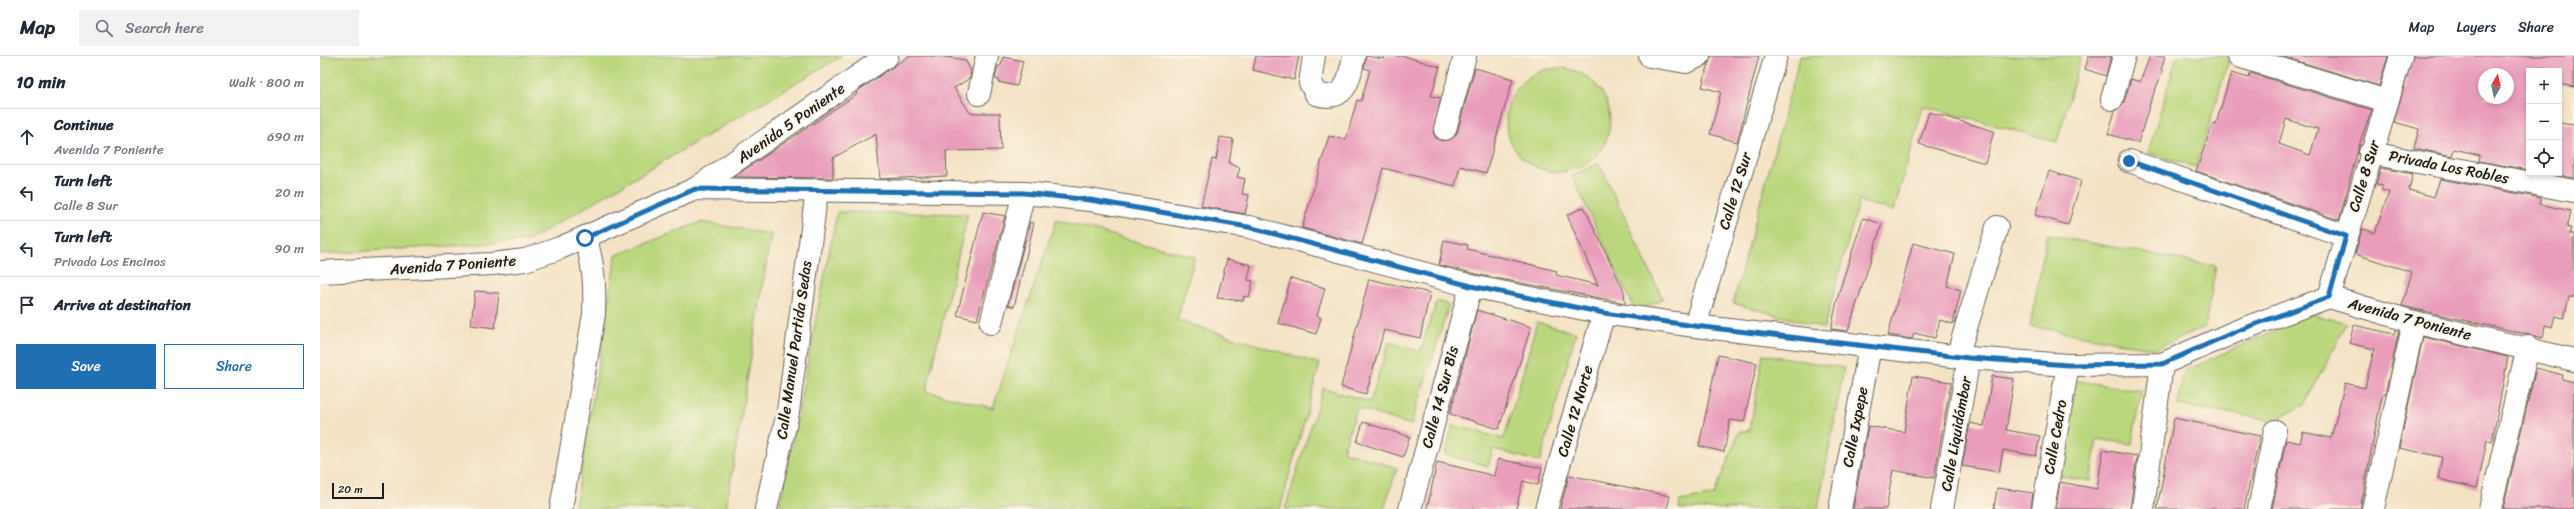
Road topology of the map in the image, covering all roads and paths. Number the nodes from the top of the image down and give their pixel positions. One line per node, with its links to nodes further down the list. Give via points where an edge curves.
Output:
1 (887, 56): 18 (street, Avenida 5 Poniente)
2 (987, 56): 12 (street)
3 (1314, 56): 4 (street, via 1310,82 1316,94 1329,98 1339,94 1349,78)
4 (1354, 56)
5 (1465, 56): 15 (street)
6 (1650, 56): 11 (street, via 1686,62)
7 (1776, 56): 31 (street, Calle 12 Sur)
8 (2124, 56): 13 (street)
9 (2238, 56): 14 (street)
10 (2400, 56): 14 (street, Calle 8 Sur)
11 (1697, 58)
12 (979, 94)
13 (2112, 99)
14 (2387, 101): 16 (street, Calle 8 Sur)
15 (1445, 129)
16 (2370, 153): 20 (street, Privada Los Robles); 23 (street, Calle 8 Sur)
17 (2129, 161): 23 (street)
18 (695, 189): 19 (street, Avenida 7 Poniente); 24 (street, Avenida 7 Poniente)
19 (817, 190): 21 (street, Avenida 7 Poniente); 40 (street, Calle Manuel Partida Sedas, via 788,412)
20 (2574, 191)
21 (1024, 193): 26 (street, Avenida 7 Poniente, via 1090,200 1248,227); 29 (street)
22 (1997, 227): 34 (street, Calle Liquidámbar)
23 (2346, 236): 27 (street, Calle 8 Sur)
24 (585, 238): 25 (street, Avenida 7 Poniente, via 525,260 492,264); 39 (street, via 592,256 596,282 594,314)
25 (320, 272)
26 (1471, 286): 28 (street, Avenida 7 Poniente); 41 (street, Calle 14 Sur Bis)
27 (2329, 297): 30 (street, Avenida 7 Poniente); 36 (street, Avenida 7 Poniente, via 2237,331)
28 (1604, 313): 31 (street, Avenida 7 Poniente); 42 (street, Calle 12 Norte)
29 (991, 322)
30 (2414, 322): 33 (street, Avenida 7 Poniente); 48 (street)
31 (1695, 326): 32 (street, Avenida 7 Poniente)
32 (1870, 346): 34 (street, Avenida 7 Poniente); 43 (street, Calle Ixpepe)
33 (2528, 348): 35 (street, Avenida 7 Poniente); 49 (street)
34 (1963, 358): 37 (street, Avenida 7 Poniente); 44 (street, Calle Liquidámbar)
35 (2574, 360)
36 (2162, 364): 37 (street, Avenida 7 Poniente); 46 (street)
37 (2068, 365): 45 (street, Calle Cedro)
38 (2275, 431): 47 (street)
39 (561, 509)
40 (766, 509)
41 (1410, 509)
42 (1546, 509)
43 (1840, 509)
44 (1942, 509)
45 (2042, 509)
46 (2143, 509)
47 (2259, 509)
48 (2373, 509)
49 (2490, 509)

